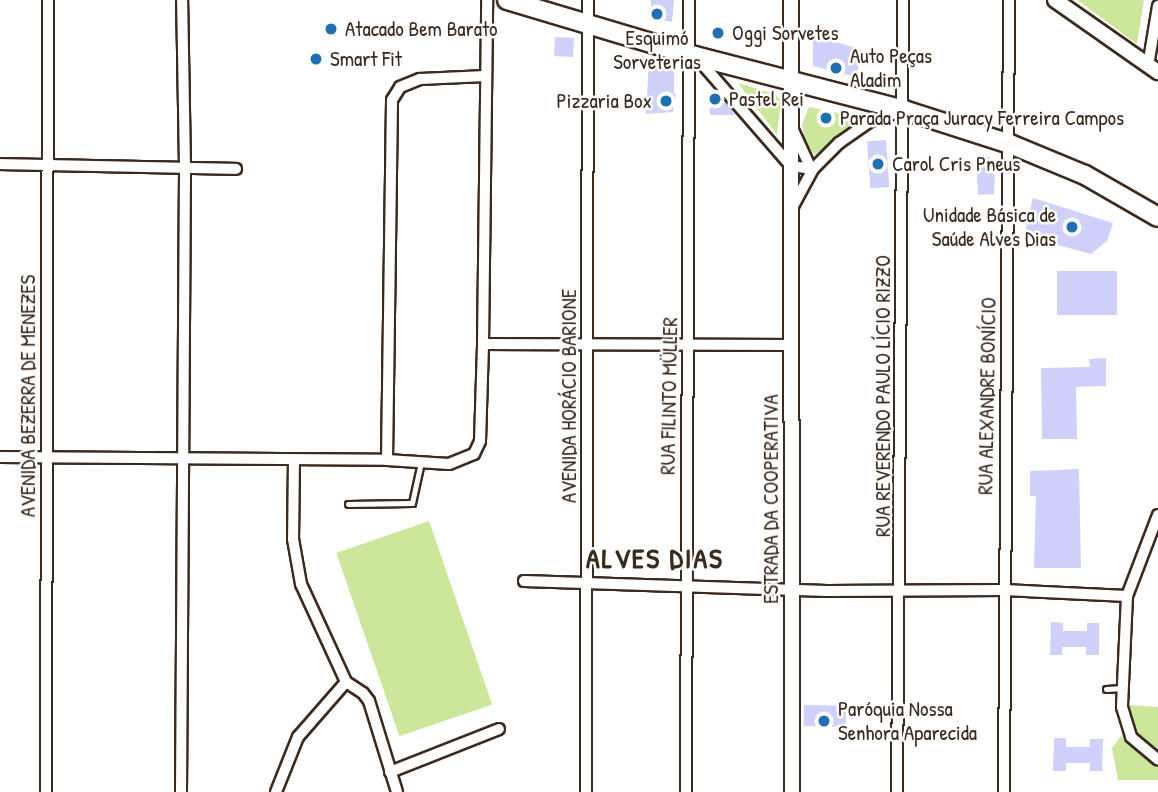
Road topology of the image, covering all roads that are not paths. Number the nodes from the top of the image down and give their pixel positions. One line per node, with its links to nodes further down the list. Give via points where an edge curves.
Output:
1 (48, 0): 21 (street, AVENIDA BEZERRA DE MENEZES)
2 (182, 0): 22 (street)
3 (487, 0): 15 (street)
4 (506, 0): 12 (main road)
5 (588, 0): 12 (street, AVENIDA HORÁCIO BARIONE)
6 (689, 0): 13 (street, RUA FILINTO MÜLLER)
7 (790, 0): 16 (street, ESTRADA DA COOPERATIVA)
8 (903, 0): 17 (street, RUA REVERENDO PAULO LÍCIO RIZZO)
9 (1009, 0): 19 (street, RUA ALEXANDRE BONÍCIO)
10 (1055, 0): 14 (street)
11 (1158, 6): 14 (street)
12 (588, 23): 13 (main road); 29 (street, AVENIDA HORÁCIO BARIONE)
13 (692, 54): 16 (main road); 23 (street); 30 (street, RUA FILINTO MÜLLER)
14 (1153, 69)
15 (486, 76): 28 (street); 36 (street, via 420,79 400,87 392,100)
16 (790, 78): 17 (main road); 18 (street, ESTRADA DA COOPERATIVA)
17 (904, 110): 19 (main road); 25 (street, via 871,121); 44 (street, RUA REVERENDO PAULO LÍCIO RIZZO)
18 (793, 129): 23 (street, ESTRADA DA COOPERATIVA); 25 (street, ESTRADA DA COOPERATIVA)
19 (1010, 144): 27 (main road, via 1086,175); 45 (street, RUA ALEXANDRE BONÍCIO)
20 (0, 164): 21 (street)
21 (49, 166): 22 (street); 33 (street, AVENIDA BEZERRA DE MENEZES)
22 (185, 166): 24 (street); 34 (street)
23 (791, 166): 25 (street); 26 (street, ESTRADA DA COOPERATIVA)
24 (236, 169)
25 (812, 169): 26 (street, ESTRADA DA COOPERATIVA)
26 (793, 206): 31 (street, ESTRADA DA COOPERATIVA)
27 (1158, 217)
28 (483, 344): 29 (street); 37 (street, via 480,441 474,454 449,464)
29 (588, 345): 30 (street); 41 (street, AVENIDA HORÁCIO BARIONE)
30 (689, 345): 31 (street); 42 (street, RUA FILINTO MÜLLER)
31 (792, 345): 43 (street, ESTRADA DA COOPERATIVA)
32 (0, 457): 33 (street)
33 (47, 458): 34 (street); 54 (street, AVENIDA BEZERRA DE MENEZES)
34 (184, 460): 35 (street); 53 (street)
35 (294, 460): 36 (street); 47 (street, via 296,564 309,605)
36 (387, 460): 37 (street)
37 (421, 462): 38 (lane, via 412,503)
38 (348, 503)
39 (1158, 515): 46 (street)
40 (524, 581): 41 (street)
41 (587, 583): 42 (street); 57 (street, AVENIDA HORÁCIO BARIONE)
42 (685, 586): 43 (street); 58 (street, RUA FILINTO MÜLLER)
43 (793, 589): 44 (street); 59 (street, ESTRADA DA COOPERATIVA)
44 (900, 590): 45 (street); 60 (street, RUA REVERENDO PAULO LÍCIO RIZZO)
45 (1004, 590): 46 (street); 61 (street, RUA ALEXANDRE BONÍCIO)
46 (1127, 596): 48 (street)
47 (346, 682): 52 (street, via 369,701); 55 (street, via 298,737)
48 (1123, 688): 49 (lane); 51 (street, via 1126,729)
49 (1106, 689)
50 (499, 729): 52 (street)
51 (1158, 760)
52 (390, 772): 56 (street)
53 (181, 791)
54 (46, 792)
55 (276, 792)
56 (397, 792)
57 (586, 792)
58 (686, 792)
59 (792, 792)
60 (897, 792)
61 (1004, 792)

